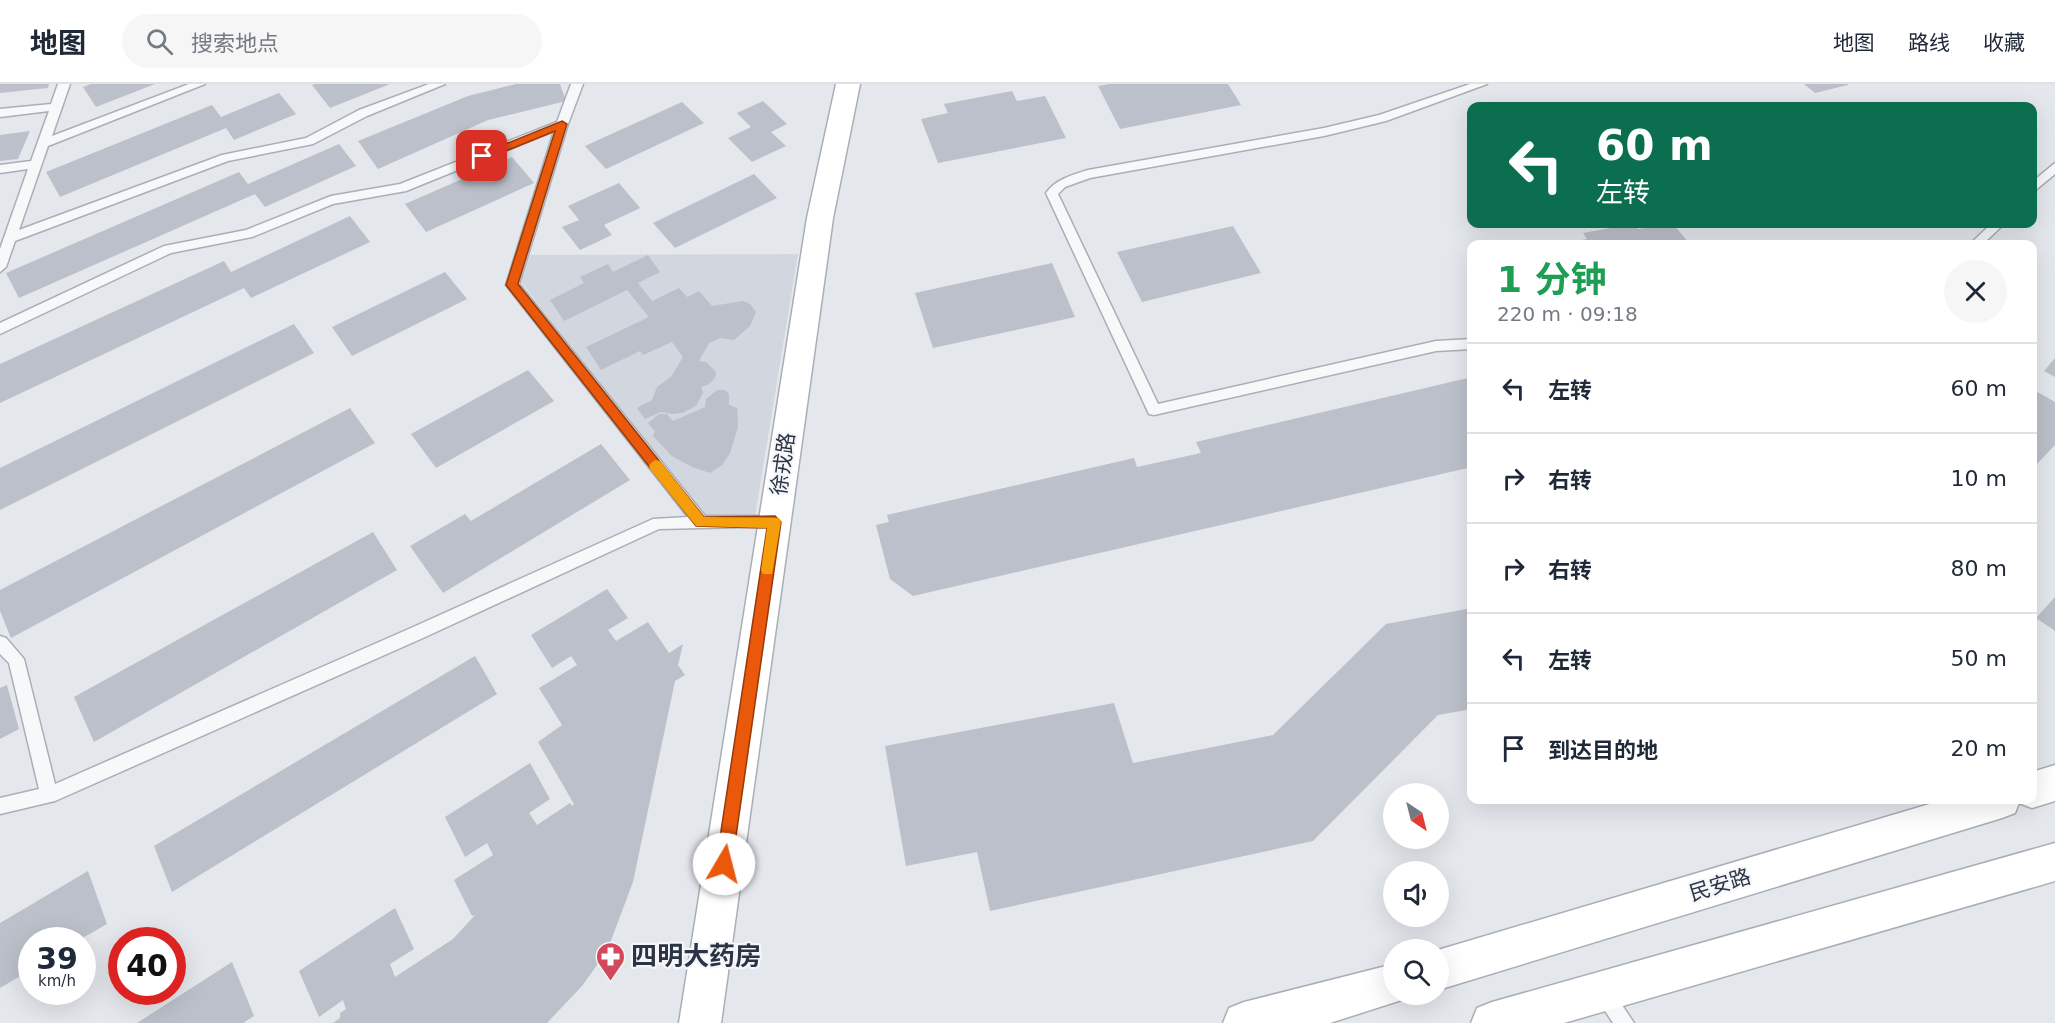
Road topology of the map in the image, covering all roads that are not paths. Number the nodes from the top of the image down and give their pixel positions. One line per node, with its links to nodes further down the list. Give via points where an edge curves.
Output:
1 (63, 84): 7 (lane)
2 (199, 84): 10 (lane)
3 (439, 84): 16 (lane, via 363,113 309,141 226,158)
4 (577, 84): 9 (lane)
5 (848, 84): 22 (main road, 徐戎路, via 820,218)
6 (1481, 84): 20 (lane, via 1382,118 1324,132 1088,174 1060,184 1052,193 1154,410 1436,346)
7 (54, 107): 8 (lane); 10 (lane)
8 (0, 113)
9 (562, 124): 19 (lane, via 402,188 331,200 248,234 168,249); 21 (lane, via 512,285)
10 (44, 142): 11 (lane)
11 (35, 164): 13 (lane); 16 (lane)
12 (2055, 167): 14 (lane)
13 (0, 169)
14 (2037, 184)
15 (1994, 228): 17 (lane)
16 (11, 238): 18 (lane)
17 (1980, 240)
18 (0, 267)
19 (0, 329)
20 (1467, 344)
21 (701, 522): 22 (lane); 26 (lane, via 658,523)
22 (775, 522): 33 (main road, 徐戎路)
23 (0, 644): 26 (lane, via 16,659)
24 (2055, 783): 25 (main road)
25 (2037, 788)
26 (48, 795): 28 (lane)
27 (1989, 804): 30 (main road, 民安路)
28 (0, 806)
29 (2055, 862): 32 (main road)
30 (1449, 967)
31 (1383, 987): 34 (main road)
32 (1602, 992): 35 (main road); 36 (lane)
33 (700, 1023)
34 (1244, 1023)
35 (1492, 1023)
36 (1625, 1023)

